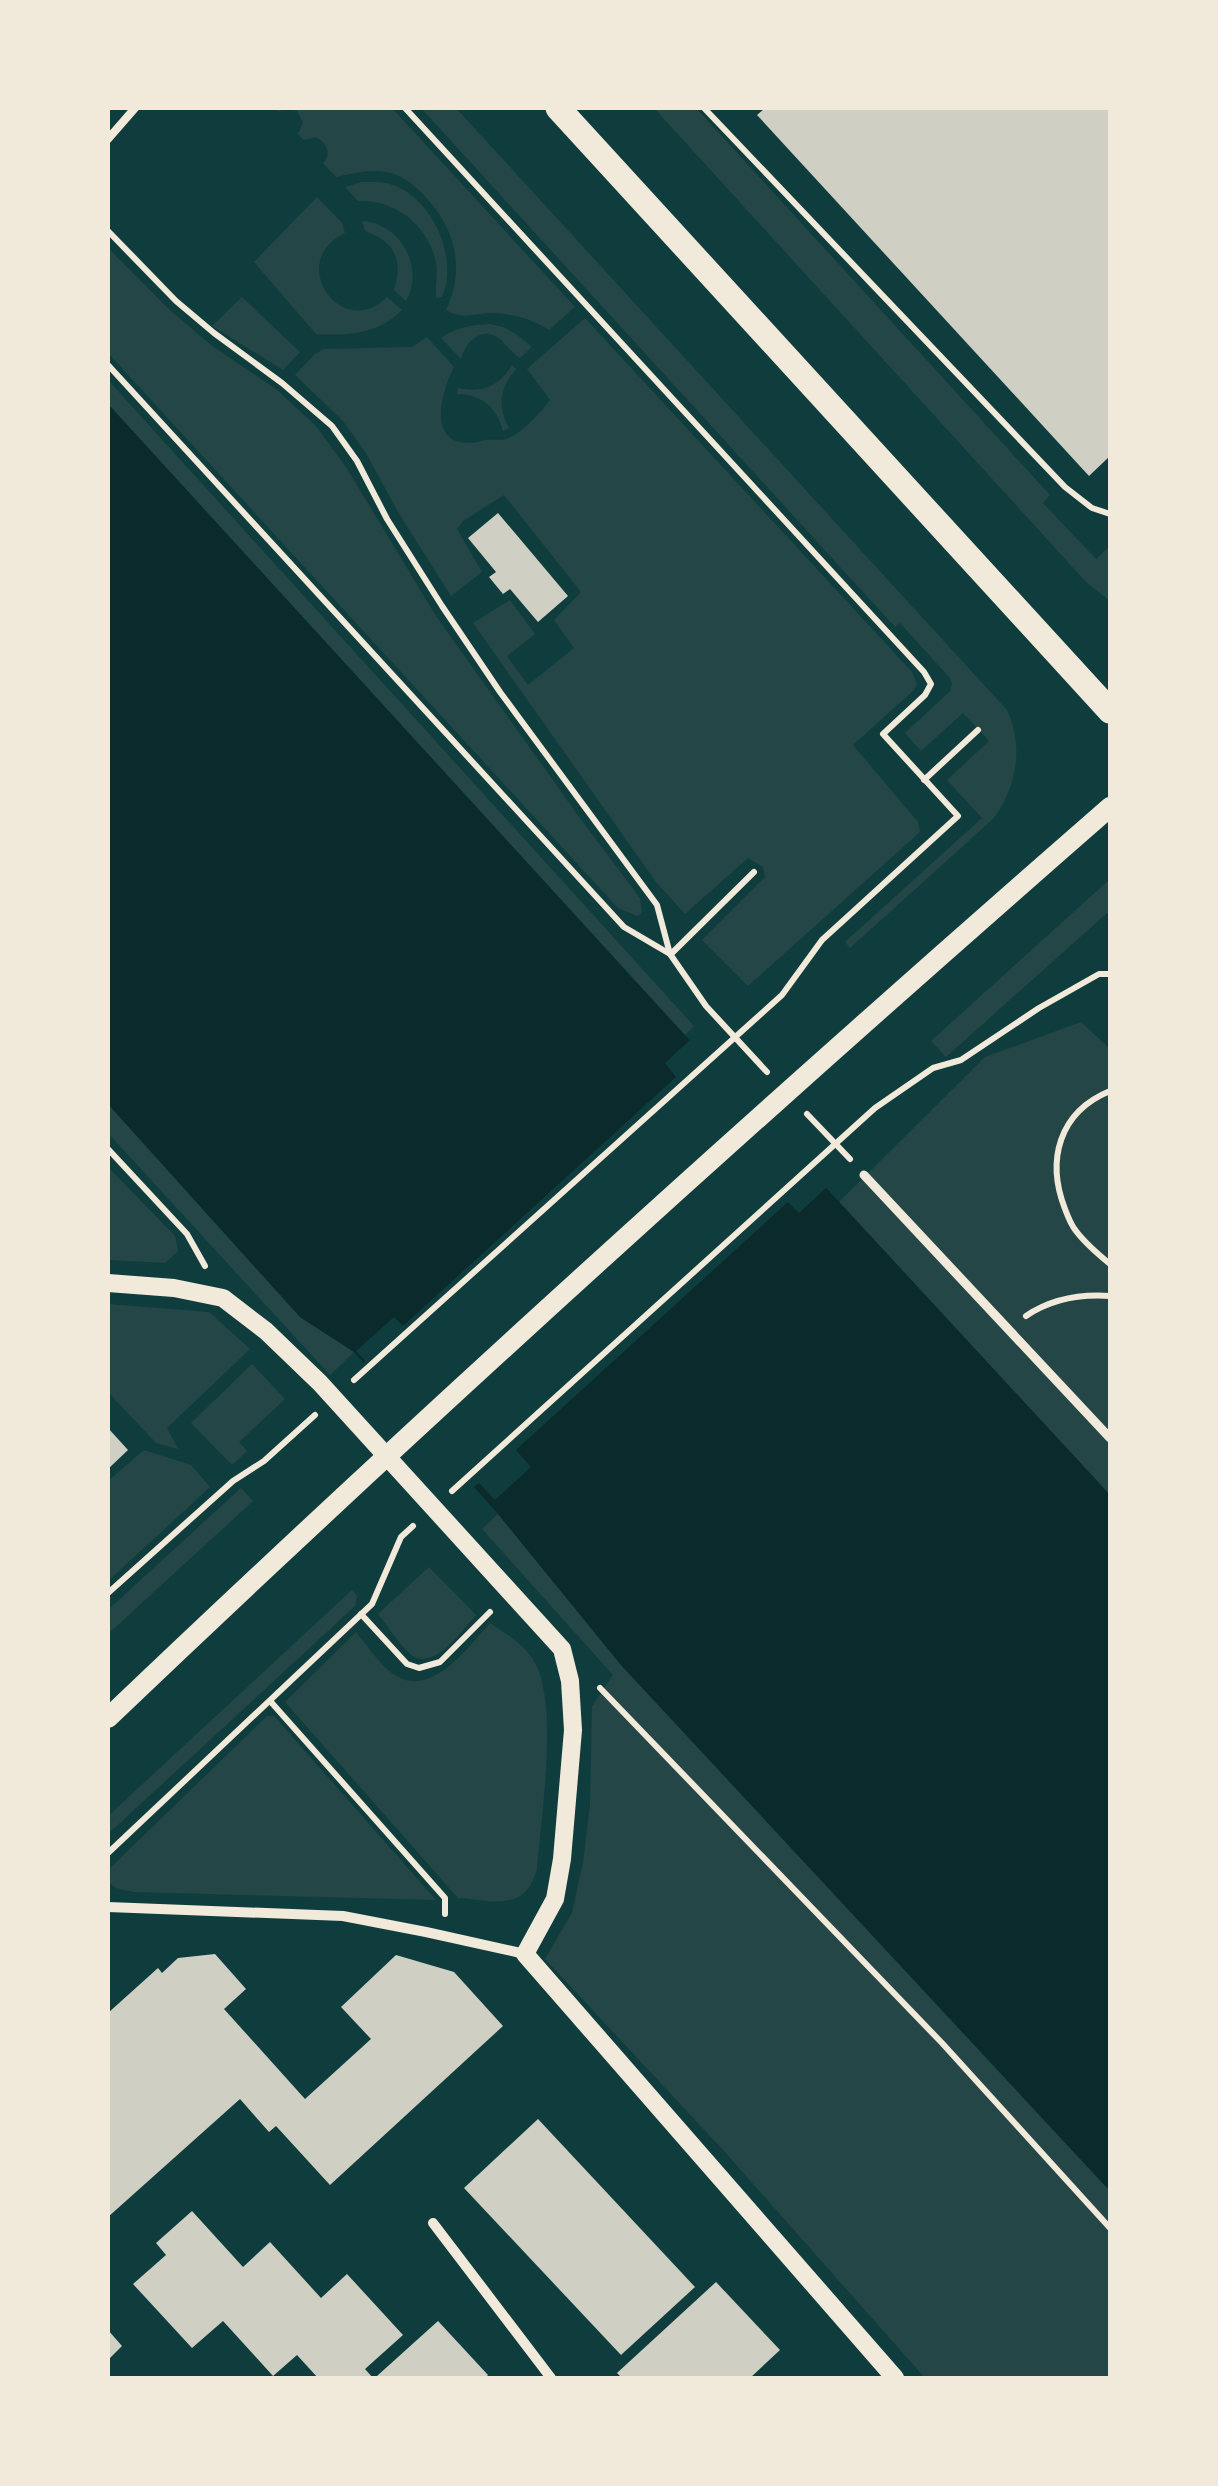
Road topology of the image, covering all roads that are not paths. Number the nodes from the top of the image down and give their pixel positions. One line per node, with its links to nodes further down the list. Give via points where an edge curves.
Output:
1 (135, 108): 3 (lane)
2 (558, 108): 4 (main road)
3 (108, 139)
4 (1110, 711)
5 (1110, 807): 9 (main road, via 303,1532)
6 (864, 1174): 8 (street)
7 (108, 1283): 11 (street, via 222,1298 266,1331 562,1649 573,1730 562,1859 555,1899)
8 (1110, 1438)
9 (108, 1718)
10 (108, 1907): 11 (street, via 343,1916)
11 (525, 1954): 14 (street)
12 (433, 2223): 13 (street)
13 (550, 2378)
14 (895, 2378)

